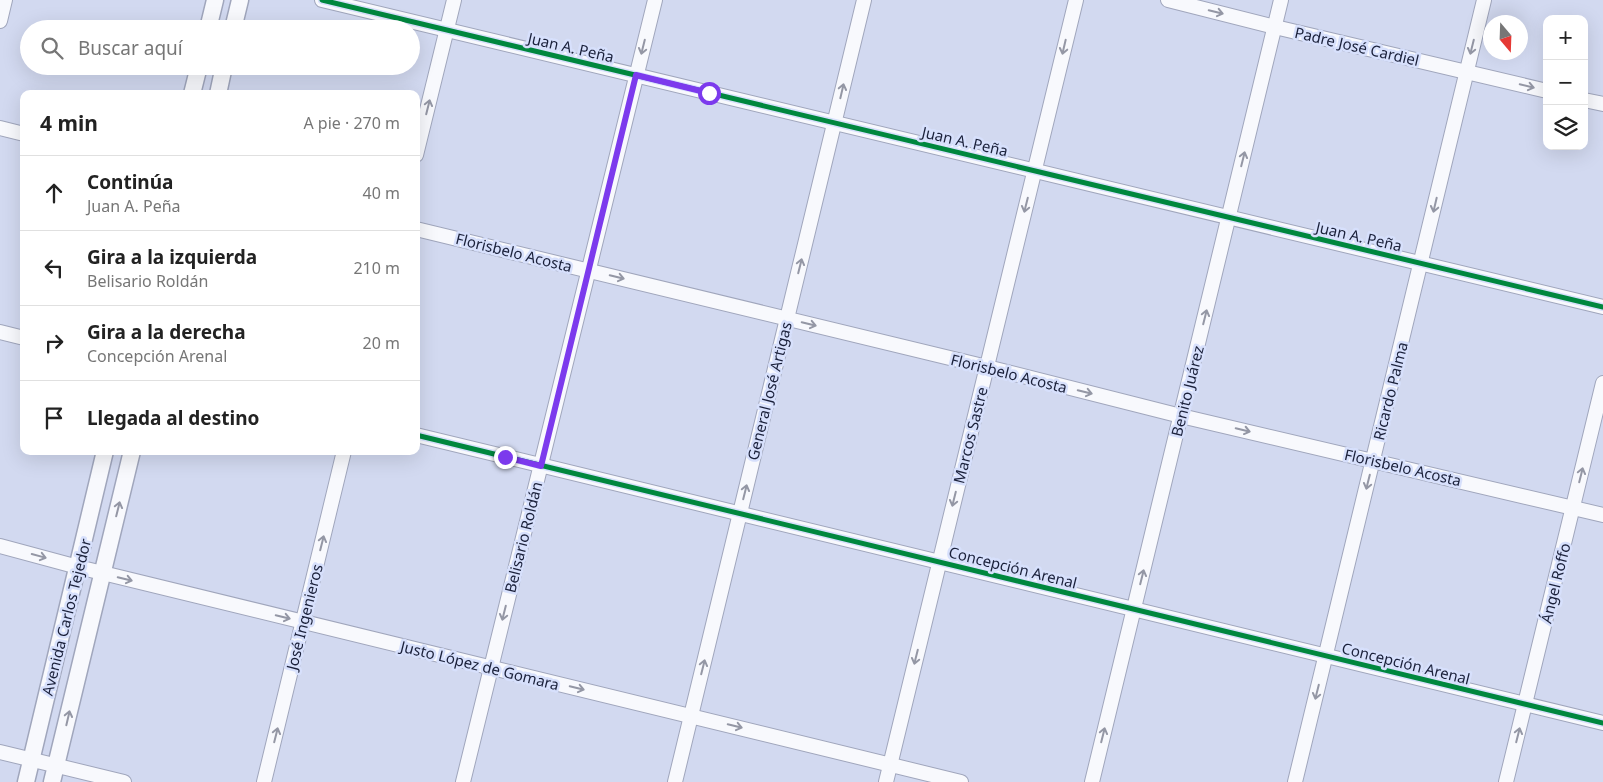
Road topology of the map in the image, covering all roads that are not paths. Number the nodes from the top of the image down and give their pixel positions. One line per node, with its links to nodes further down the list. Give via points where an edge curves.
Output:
1 (5, 0): 15 (street)
2 (215, 0): 12 (main road)
3 (240, 0): 13 (main road)
4 (322, 0): 14 (street, Juan A. Peña)
5 (454, 0): 18 (street)
6 (655, 0): 22 (street, Belisario Roldán, one-way to 22)
7 (864, 0): 28 (street, General José Artigas, one-way to 7)
8 (1076, 0): 32 (street, Marcos Sastre, one-way to 32)
9 (1168, 0): 17 (street, Padre José Cardiel, one-way to 17)
10 (1281, 0): 17 (street, Benito Juárez)
11 (1484, 0): 19 (street, Ricardo Palma, one-way to 19)
12 (210, 20)
13 (236, 20)
14 (405, 20)
15 (0, 21)
16 (420, 24): 18 (street, Juan A. Peña)
17 (1275, 27): 19 (street, Padre José Cardiel); 33 (street, Benito Juárez, one-way to 17)
18 (447, 30): 22 (street, Juan A. Peña); 31 (street, one-way to 18)
19 (1466, 71): 25 (street, Padre José Cardiel, one-way to 25); 35 (street, Ricardo Palma, one-way to 35)
20 (197, 75): 23 (main road)
21 (222, 75): 24 (main road)
22 (636, 75): 28 (street, Juan A. Peña); 36 (street, Belisario Roldán)
23 (193, 90)
24 (219, 90)
25 (1543, 90)
26 (1588, 101): 27 (street)
27 (1603, 104)
28 (835, 123): 32 (street, Juan A. Peña); 38 (street, General José Artigas, one-way to 28)
29 (0, 128): 30 (street)
30 (20, 133)
31 (420, 139)
32 (1035, 171): 33 (street, Juan A. Peña); 41 (street, Marcos Sastre, one-way to 41)
33 (1229, 217): 35 (street, Juan A. Peña); 43 (street, Benito Juárez, one-way to 33)
34 (420, 230): 36 (street, Florisbelo Acosta)
35 (1421, 263): 37 (street, Juan A. Peña); 48 (street, Ricardo Palma)
36 (588, 270): 38 (street, Florisbelo Acosta, one-way to 38); 49 (street, Belisario Roldán)
37 (1603, 307)
38 (787, 318): 41 (street, Florisbelo Acosta, one-way to 41); 51 (street, General José Artigas, one-way to 38)
39 (0, 332): 40 (street)
40 (20, 337)
41 (987, 366): 43 (street, Florisbelo Acosta, one-way to 43); 54 (street, Marcos Sastre, one-way to 54)
42 (1603, 384): 50 (street, Ángel Roffo, one-way to 42)
43 (1180, 416): 48 (street, Florisbelo Acosta, one-way to 48); 57 (street, Benito Juárez, one-way to 43)
44 (420, 436): 49 (street, Concepción Arenal)
45 (104, 455): 55 (main road, Avenida Carlos Tejedor)
46 (131, 455): 56 (main road, Avenida Carlos Tejedor, one-way to 46)
47 (343, 455): 58 (street, José Ingenieros, one-way to 47)
48 (1373, 460): 50 (street, Florisbelo Acosta); 59 (street, Ricardo Palma, one-way to 59)
49 (541, 466): 51 (street, Concepción Arenal); 60 (street, Belisario Roldán, one-way to 60)
50 (1573, 508): 52 (street, Florisbelo Acosta); 61 (street, Ángel Roffo)
51 (740, 514): 54 (street, Concepción Arenal); 62 (street, General José Artigas, one-way to 51)
52 (1603, 515)
53 (0, 546): 55 (street, Justo López de Gomara, one-way to 55)
54 (939, 562): 57 (street, Concepción Arenal); 66 (street, Marcos Sastre, one-way to 66)
55 (78, 567): 56 (street, Justo López de Gomara); 65 (main road, Avenida Carlos Tejedor)
56 (102, 573): 58 (street, Justo López de Gomara, one-way to 58); 67 (main road, Avenida Carlos Tejedor, one-way to 56)
57 (1134, 610): 59 (street, Concepción Arenal); 76 (street, Benito Juárez, one-way to 57)
58 (303, 622): 60 (street, Justo López de Gomara); 71 (street, José Ingenieros, one-way to 58)
59 (1326, 656): 61 (street, Concepción Arenal); 77 (street, Ricardo Palma, one-way to 77)
60 (491, 667): 62 (street, Justo López de Gomara, one-way to 62); 72 (street, Belisario Roldán)
61 (1525, 704): 63 (street, Concepción Arenal); 78 (street, Ángel Roffo, one-way to 61)
62 (691, 716): 66 (street, Justo López de Gomara, one-way to 66); 73 (street, General José Artigas)
63 (1603, 723)
64 (0, 752): 65 (street)
65 (31, 760): 67 (street); 68 (main road, Avenida Carlos Tejedor)
66 (890, 764): 74 (street, Marcos Sastre); 75 (street, Justo López de Gomara)
67 (56, 766): 69 (main road, Avenida Carlos Tejedor); 70 (street)
68 (26, 782)
69 (52, 782)
70 (124, 782)
71 (264, 782)
72 (463, 782)
73 (675, 782)
74 (886, 782)
75 (961, 782)
76 (1092, 782)
77 (1295, 782)
78 (1506, 782)

